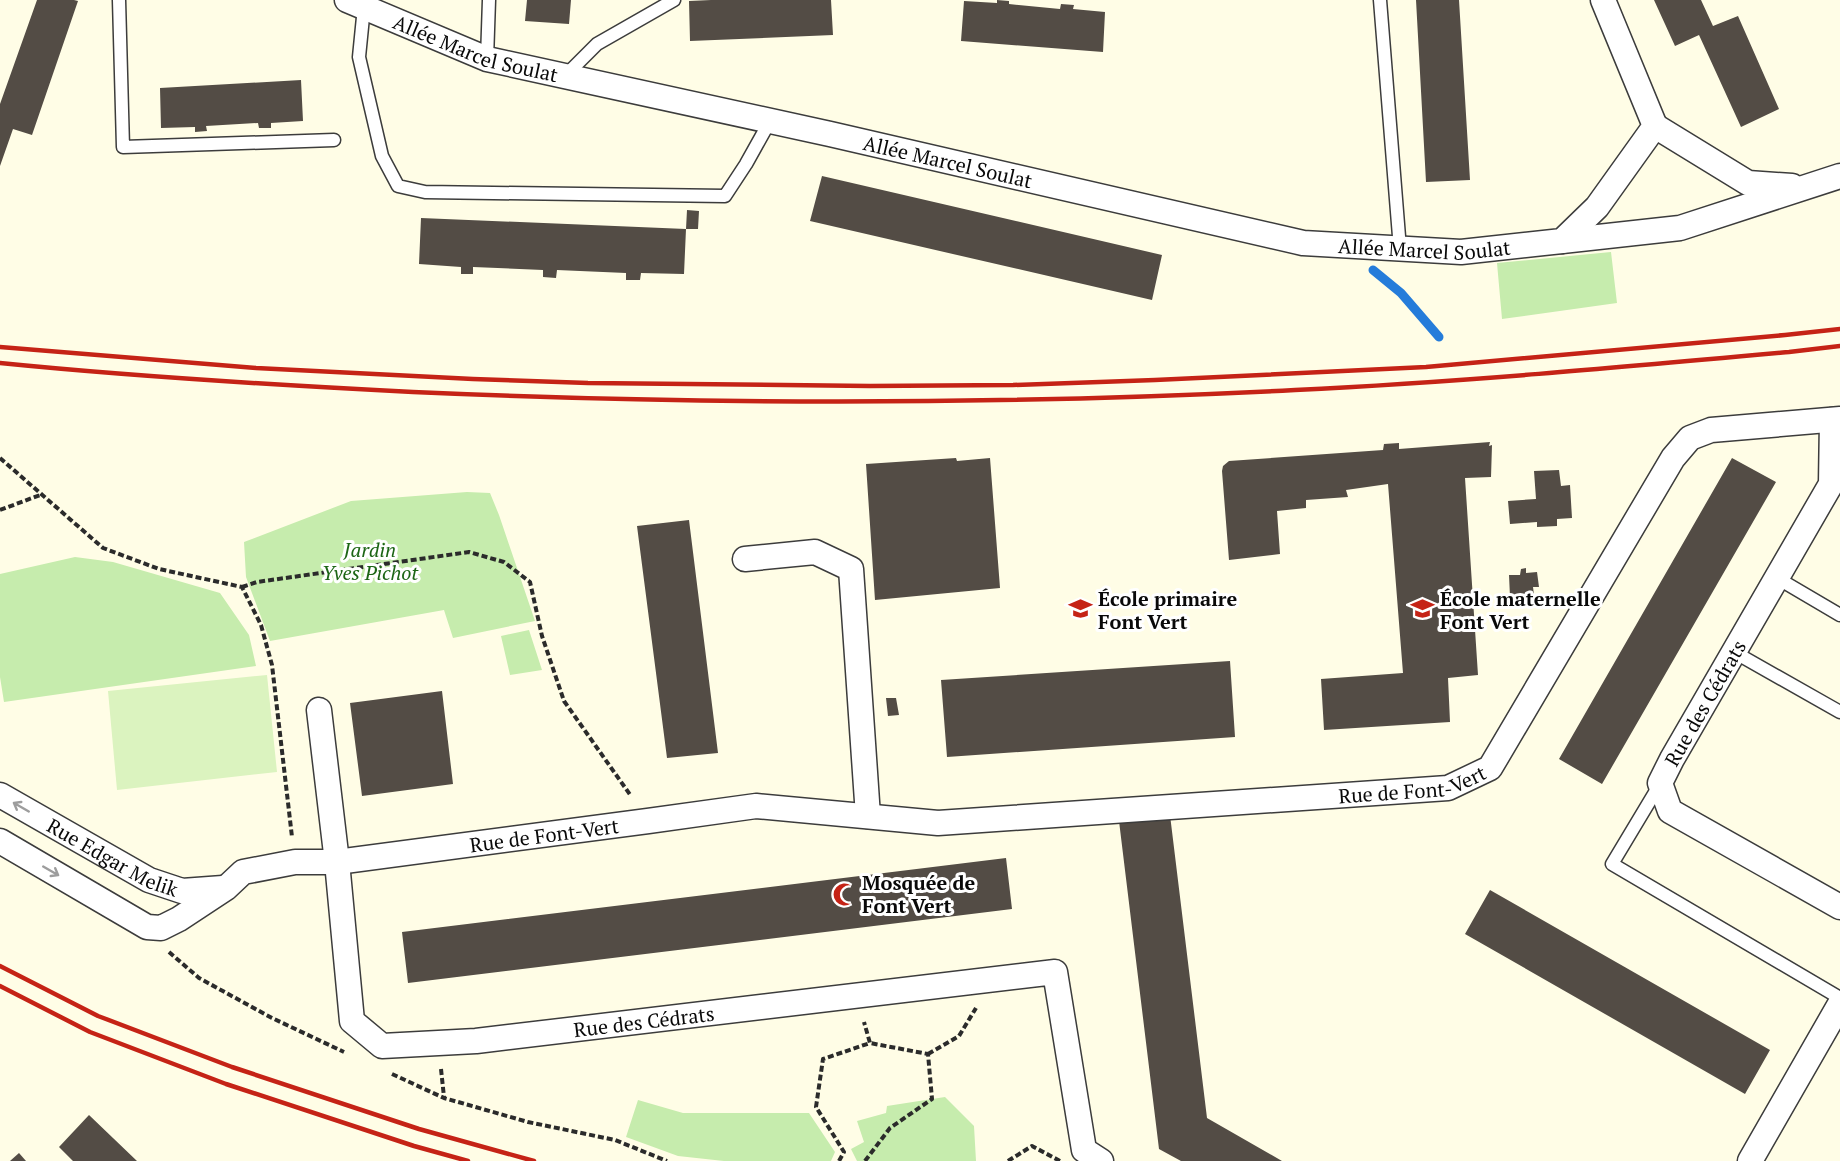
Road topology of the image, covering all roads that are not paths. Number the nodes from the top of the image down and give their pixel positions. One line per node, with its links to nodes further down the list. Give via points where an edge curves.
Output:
1 (119, 0): 11 (lane, via 123,147)
2 (489, 0): 7 (lane)
3 (674, 0): 8 (lane, via 597,44)
4 (1380, 0): 15 (lane)
5 (1603, 0): 10 (street)
6 (355, 4): 7 (street, Allée Marcel Soulat); 9 (lane, via 359,57 382,156 398,186 425,192 725,196)
7 (487, 59): 8 (street, Allée Marcel Soulat)
8 (564, 76): 9 (street, Allée Marcel Soulat)
9 (770, 121): 15 (street, Allée Marcel Soulat, via 1303,243)
10 (1655, 126): 13 (street, Allée Marcel Soulat, via 1748,183); 14 (street, via 1597,207)
11 (334, 140)
12 (1840, 176): 13 (street, Allée Marcel Soulat)
13 (1806, 187): 14 (street, Allée Marcel Soulat, via 1680,228)
14 (1562, 241): 15 (street, Allée Marcel Soulat, via 1461,252)
15 (1400, 249)
16 (1836, 420): 18 (street, Rue des Cédrats, via 1831,484); 25 (street, Rue de Font-Vert, via 1711,430 1690,438 1673,458 1490,768 1448,788 938,823)
17 (745, 559): 25 (street, via 815,552 851,569)
18 (1777, 578): 19 (lane); 20 (street, Rue des Cédrats)
19 (1840, 615)
20 (1734, 652): 22 (lane); 23 (street, Rue des Cédrats)
21 (319, 710): 27 (street, Rue des Cédrats)
22 (1840, 712)
23 (1660, 783): 29 (street, Rue des Cédrats, via 1670,811); 30 (lane, via 1612,864)
24 (0, 795): 28 (street, Rue Edgar Melik, one-way to 24, via 182,891 149,880)
25 (868, 816): 27 (street, Rue de Font-Vert, via 756,806)
26 (0, 841): 28 (street, Rue Edgar Melik, one-way to 28, via 147,927 161,928)
27 (337, 861): 28 (street, Rue de Font-Vert, via 295,862 243,872); 32 (street, Rue des Cédrats, via 352,1021 382,1046 477,1041 1055,972 1084,1150)
28 (226, 888)
29 (1840, 907)
30 (1840, 998)
31 (1840, 1004): 33 (street)
32 (1101, 1161)
33 (1750, 1161)

